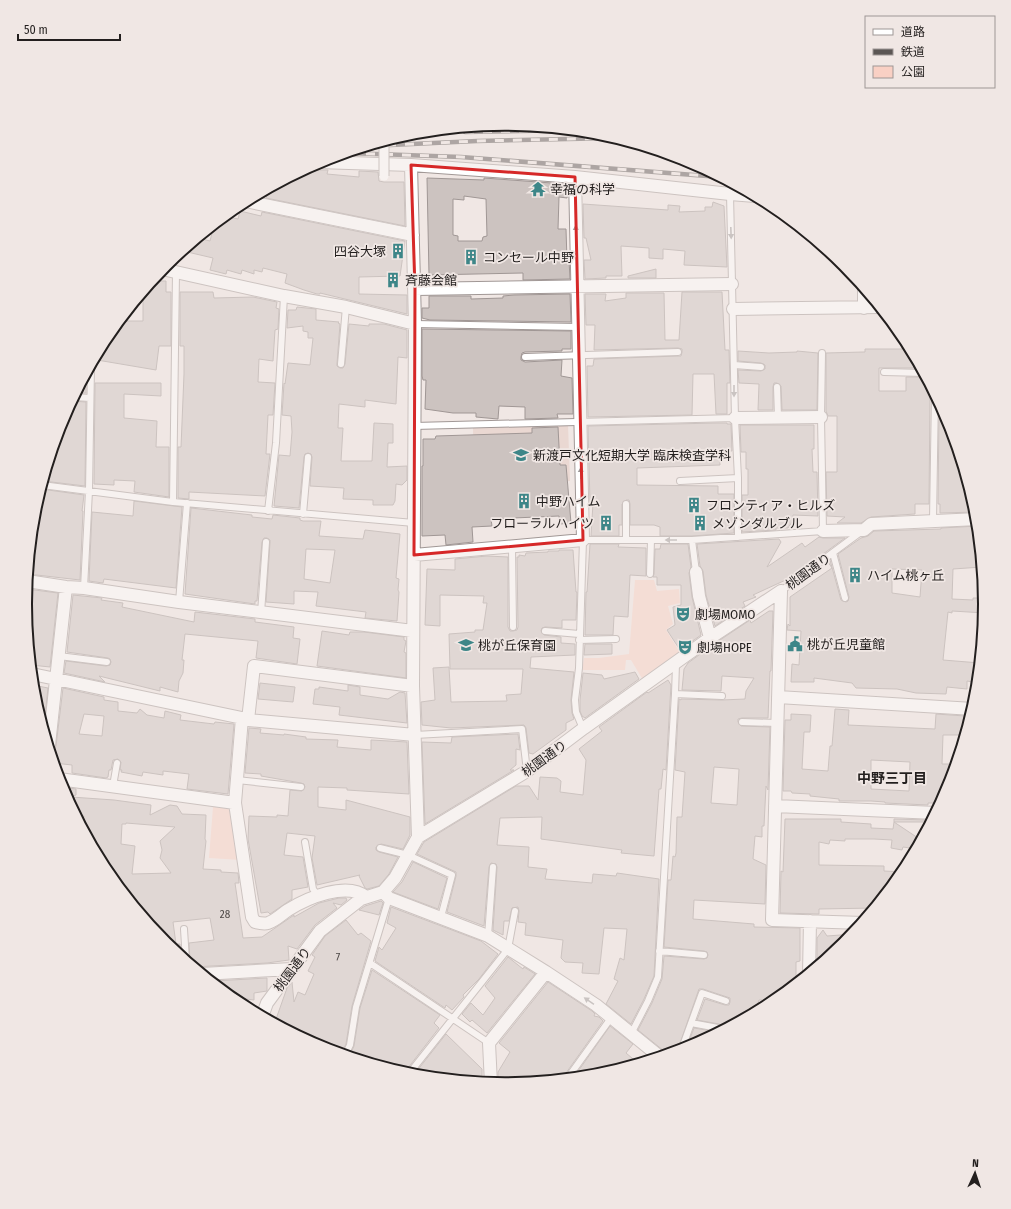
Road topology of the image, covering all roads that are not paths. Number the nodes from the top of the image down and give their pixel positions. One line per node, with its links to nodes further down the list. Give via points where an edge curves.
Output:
1 (384, 147): 4 (street, bridge)
2 (336, 163): 3 (street)
3 (411, 165): 5 (street); 9 (street)
4 (384, 176)
5 (575, 177): 6 (street); 13 (street, one-way to 5)
6 (730, 194): 7 (street); 12 (lane, one-way to 12)
7 (744, 195)
8 (255, 203): 9 (street)
9 (413, 235): 14 (street)
10 (170, 271): 11 (street)
11 (176, 272): 15 (street); 47 (lane)
12 (732, 284): 13 (street); 20 (lane)
13 (578, 288): 14 (street); 22 (street)
14 (415, 289): 21 (street)
15 (284, 296): 17 (street); 50 (lane, via 276,443)
16 (864, 296): 19 (street)
17 (346, 306): 21 (street); 27 (lane)
18 (874, 307): 19 (street)
19 (864, 308): 20 (street)
20 (733, 309): 28 (lane)
21 (415, 324): 22 (lane); 41 (street)
22 (579, 327): 25 (street)
23 (678, 352): 25 (lane)
24 (822, 353): 38 (lane)
25 (579, 356): 26 (lane); 40 (street)
26 (525, 357)
27 (341, 364)
28 (734, 365): 29 (lane); 39 (lane, one-way to 39)
29 (761, 367)
30 (884, 372): 31 (lane)
31 (919, 373)
32 (90, 378): 35 (lane)
33 (777, 387): 37 (lane)
34 (80, 397): 35 (lane)
35 (90, 398): 46 (lane)
36 (935, 408): 53 (lane)
37 (778, 417): 38 (street); 39 (street)
38 (821, 417): 56 (lane)
39 (734, 418): 40 (lane); 43 (lane)
40 (580, 421): 41 (lane); 58 (street, one-way to 40)
41 (414, 426): 54 (street)
42 (308, 457): 51 (lane)
43 (738, 478): 44 (lane); 57 (lane)
44 (680, 480)
45 (47, 486): 46 (lane)
46 (89, 491): 47 (lane); 70 (lane)
47 (173, 502): 48 (lane)
48 (187, 503): 50 (lane); 73 (lane)
49 (626, 504): 59 (lane)
50 (268, 511): 51 (lane)
51 (303, 514): 54 (lane)
52 (971, 519): 53 (street)
53 (933, 521): 55 (street, via 871,524)
54 (414, 523): 65 (street)
55 (864, 530): 56 (street); 64 (lane, 桃園通り)
56 (823, 531): 57 (lane)
57 (738, 537): 61 (lane)
58 (583, 540): 59 (lane); 63 (street); 78 (lane)
59 (626, 540): 60 (lane)
60 (651, 540): 61 (lane, one-way to 60); 67 (lane)
61 (692, 540): 66 (lane)
62 (266, 542): 74 (lane)
63 (512, 546): 65 (street); 75 (lane)
64 (833, 553): 71 (lane, 桃園通り); 72 (lane)
65 (414, 555): 76 (street)
66 (696, 572): 79 (street, via 699,596)
67 (650, 574)
68 (33, 583): 69 (street)
69 (66, 587): 70 (street); 81 (street)
70 (84, 588): 73 (street)
71 (781, 591): 79 (street, 桃園通り); 89 (street)
72 (845, 598)
73 (179, 602): 74 (street)
74 (261, 612): 76 (street)
75 (513, 627)
76 (413, 631): 86 (street)
77 (545, 631): 78 (lane)
78 (579, 637): 80 (lane); 94 (lane, via 575,700 576,712)
79 (710, 638): 83 (street, 桃園通り)
80 (616, 639)
81 (59, 656): 82 (lane); 85 (street)
82 (107, 662)
83 (676, 664): 87 (lane); 94 (street, 桃園通り)
84 (37, 675): 85 (street)
85 (57, 679): 91 (street); 95 (street)
86 (413, 686): 91 (street, via 254,666); 96 (street)
87 (675, 694): 88 (lane); 121 (lane)
88 (722, 696)
89 (778, 697): 90 (street); 93 (street)
90 (967, 709)
91 (245, 719): 96 (street); 100 (street)
92 (742, 722): 93 (lane)
93 (778, 723): 104 (street)
94 (584, 728): 98 (street, 桃園通り)
95 (50, 733)
96 (415, 735): 98 (lane, via 522,729); 106 (street)
97 (117, 763): 101 (lane)
98 (527, 771): 106 (street, 桃園通り)
99 (66, 780): 101 (street)
100 (237, 780): 102 (lane); 103 (street)
101 (113, 786): 103 (street)
102 (301, 787)
103 (235, 802): 112 (street, via 252,917 256,922 269,923 289,909)
104 (775, 806): 105 (street); 116 (street, via 772,920)
105 (931, 813)
106 (418, 837): 109 (street, 桃園通り)
107 (305, 842): 112 (lane, via 313,890)
108 (380, 848): 109 (lane)
109 (408, 855): 111 (street, 桃園通り); 115 (lane, via 452,875)
110 (493, 867): 119 (lane)
111 (386, 895): 113 (street, 桃園通り); 115 (street); 124 (lane)
112 (318, 896): 113 (street, via 335,890 360,892)
113 (366, 897): 126 (street, 桃園通り, via 320,932)
114 (515, 911): 120 (lane)
115 (441, 917): 119 (street)
116 (810, 921): 117 (street); 125 (street)
117 (856, 923)
118 (184, 929): 122 (lane)
119 (488, 936): 120 (street)
120 (508, 949): 127 (street); 131 (lane)
121 (659, 951): 123 (lane); 135 (lane, via 658,977)
122 (185, 953)
123 (704, 955)
124 (370, 963): 131 (lane); 138 (lane, via 356,1007)
125 (809, 967)
126 (292, 969): 128 (street); 130 (street, 桃園通り, via 267,1003)
127 (546, 972): 132 (street, one-way to 127); 136 (street)
128 (209, 974)
129 (726, 1001): 133 (lane, via 702,993)
130 (264, 1012)
131 (452, 1018): 136 (lane); 140 (lane)
132 (611, 1018): 135 (street); 141 (lane)
133 (691, 1022): 134 (lane); 137 (lane)
134 (718, 1028)
135 (631, 1034): 139 (street)
136 (489, 1043): 142 (street)
137 (684, 1043)
138 (347, 1051)
139 (655, 1054)
140 (413, 1069)
141 (571, 1073)
142 (491, 1078)

